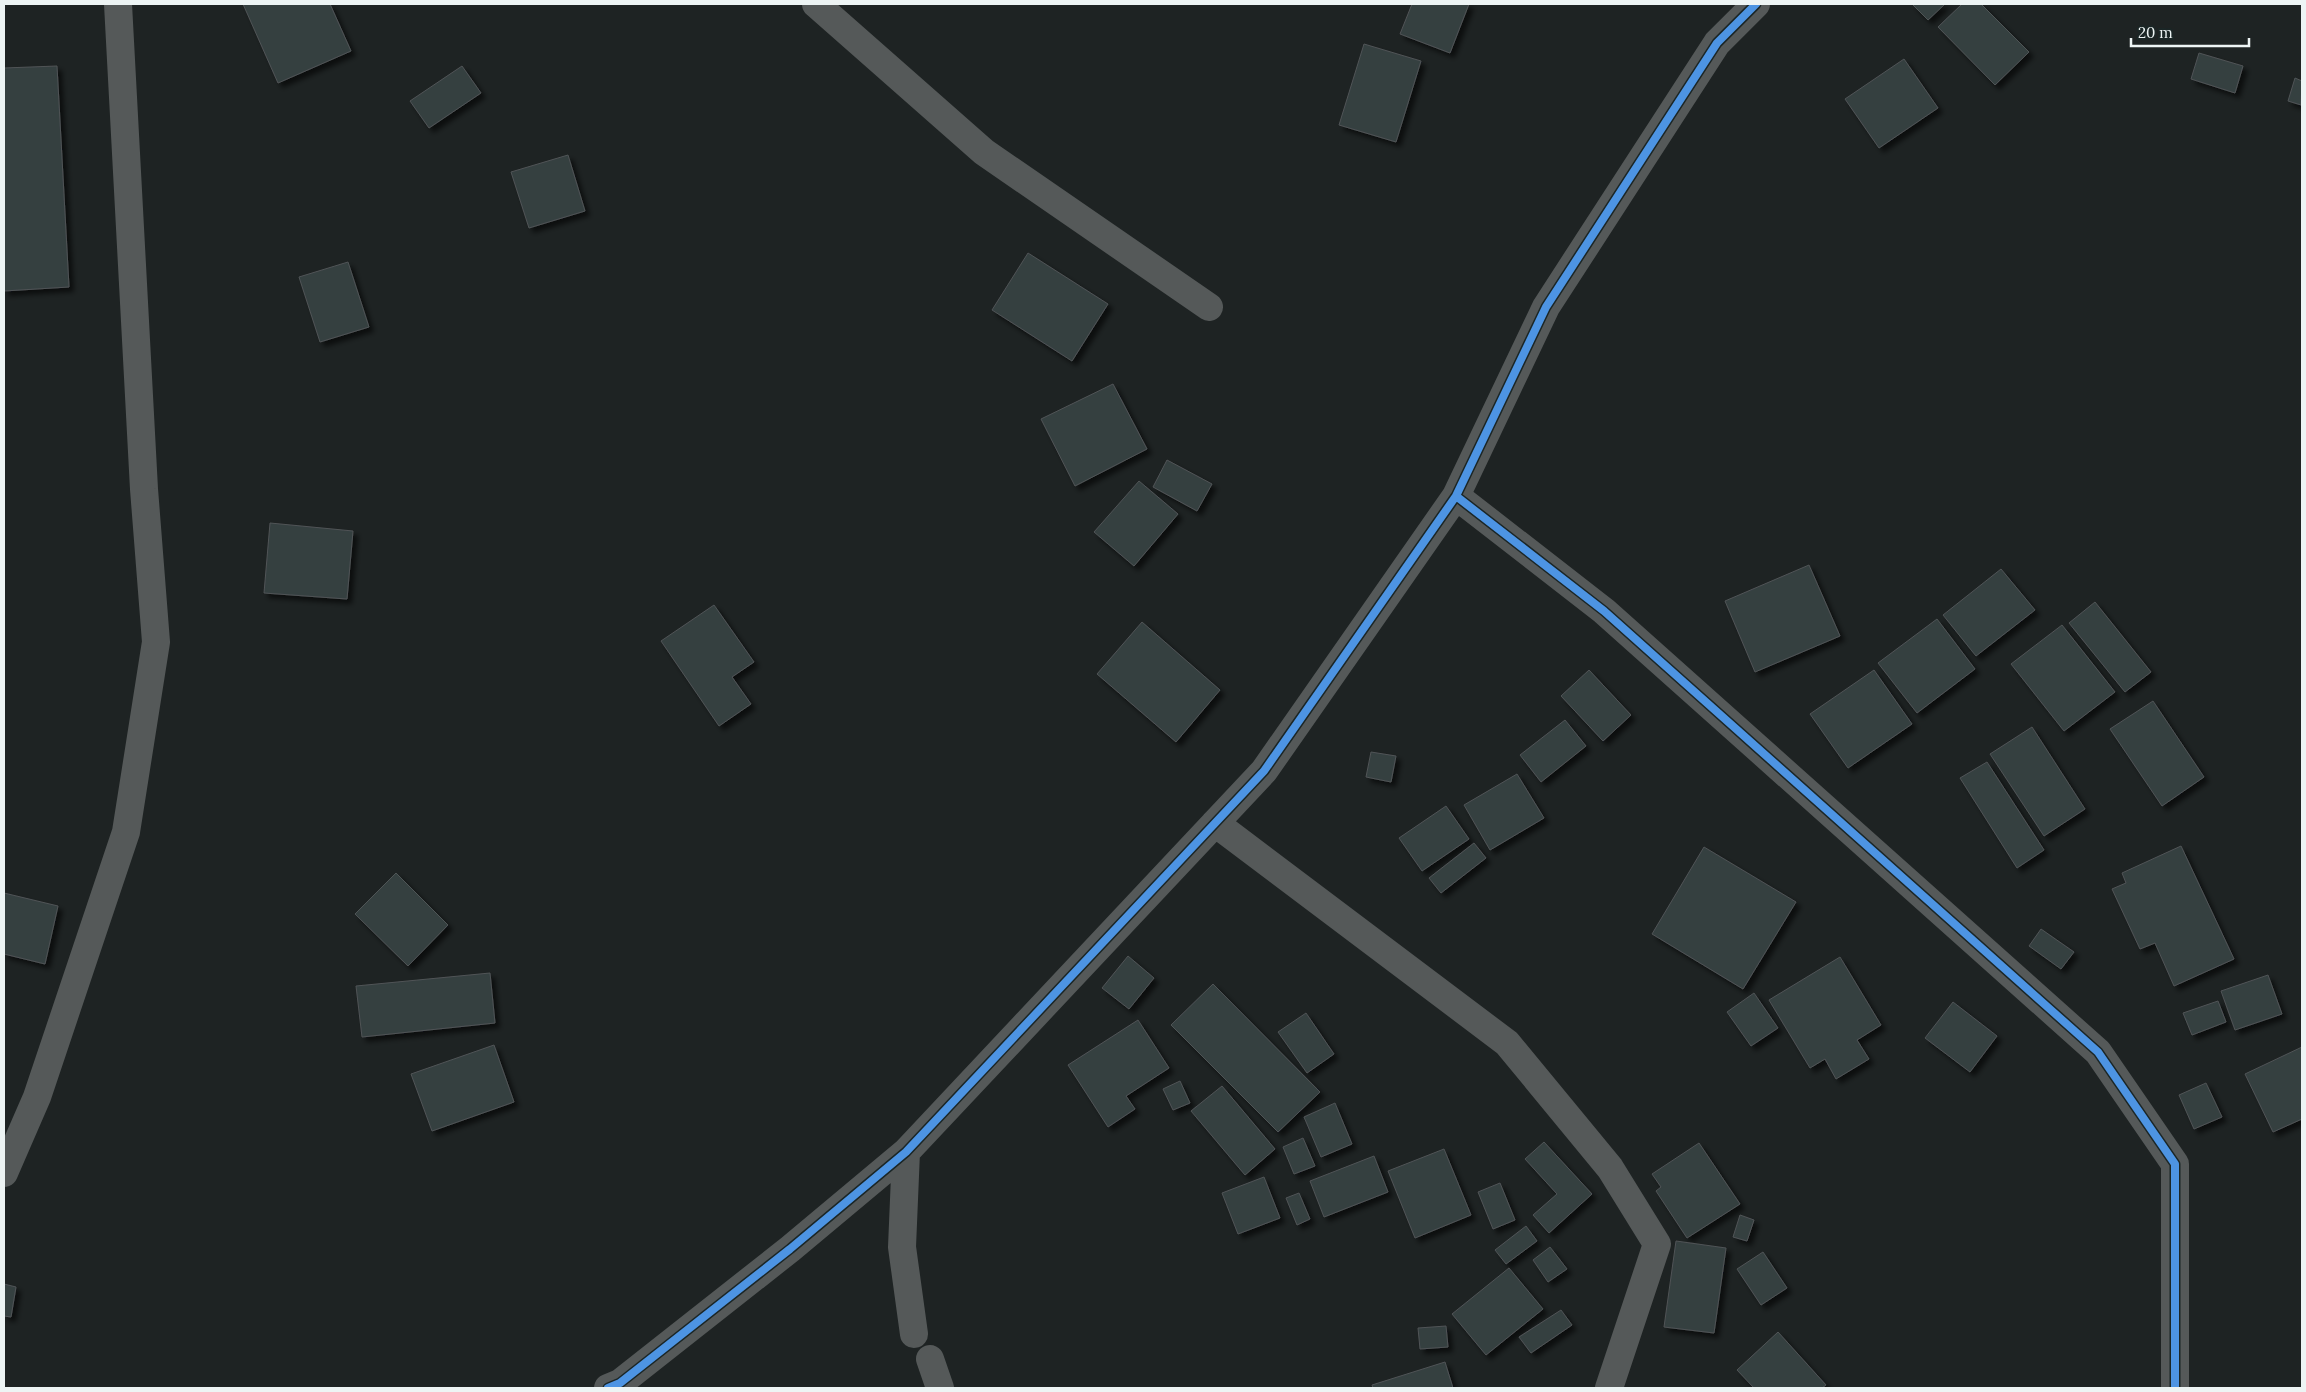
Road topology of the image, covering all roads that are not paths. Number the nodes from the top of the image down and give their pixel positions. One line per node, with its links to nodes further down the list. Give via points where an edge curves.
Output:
1 (118, 4): 8 (street, via 143,479 156,642 126,832 37,1097)
2 (816, 4): 4 (street, via 984,152)
3 (1756, 4): 5 (street, via 1717,42 1546,307)
4 (1209, 307)
5 (1456, 496): 6 (street, via 1264,771); 14 (street, via 1604,611 2098,1052 2175,1164)
6 (1215, 823): 7 (street); 13 (street, via 1507,1043 1610,1168 1657,1244)
7 (906, 1152): 9 (street, via 902,1247); 11 (street, via 790,1249 620,1383)
8 (4, 1173)
9 (914, 1334)
10 (930, 1359): 12 (street)
11 (608, 1388)
12 (940, 1388)
13 (1609, 1388)
14 (2175, 1388)

